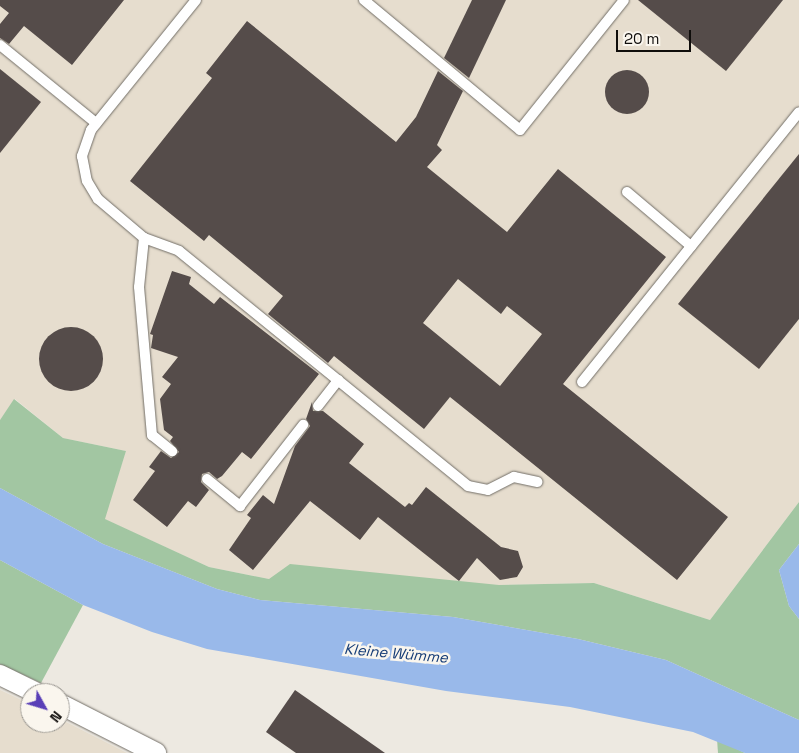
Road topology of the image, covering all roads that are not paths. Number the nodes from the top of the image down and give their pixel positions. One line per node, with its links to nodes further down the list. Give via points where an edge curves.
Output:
1 (196, 0): 6 (lane)
2 (364, 0): 3 (lane, via 520,130)
3 (624, 0)
4 (0, 45): 6 (lane)
5 (799, 112): 9 (lane)
6 (96, 123): 8 (lane, via 82,156 87,181 98,199)
7 (627, 192): 9 (lane)
8 (144, 238): 10 (lane, via 179,251); 14 (lane, via 139,287 152,436)
9 (691, 246): 11 (lane)
10 (338, 380): 12 (lane); 16 (lane, via 468,486 488,490 514,477)
11 (582, 382)
12 (318, 406)
13 (303, 425): 15 (lane, via 240,506)
14 (172, 451)
15 (207, 479)
16 (537, 482)
17 (0, 675): 18 (street)
18 (20, 685)
19 (70, 709): 20 (street)
20 (156, 753)

